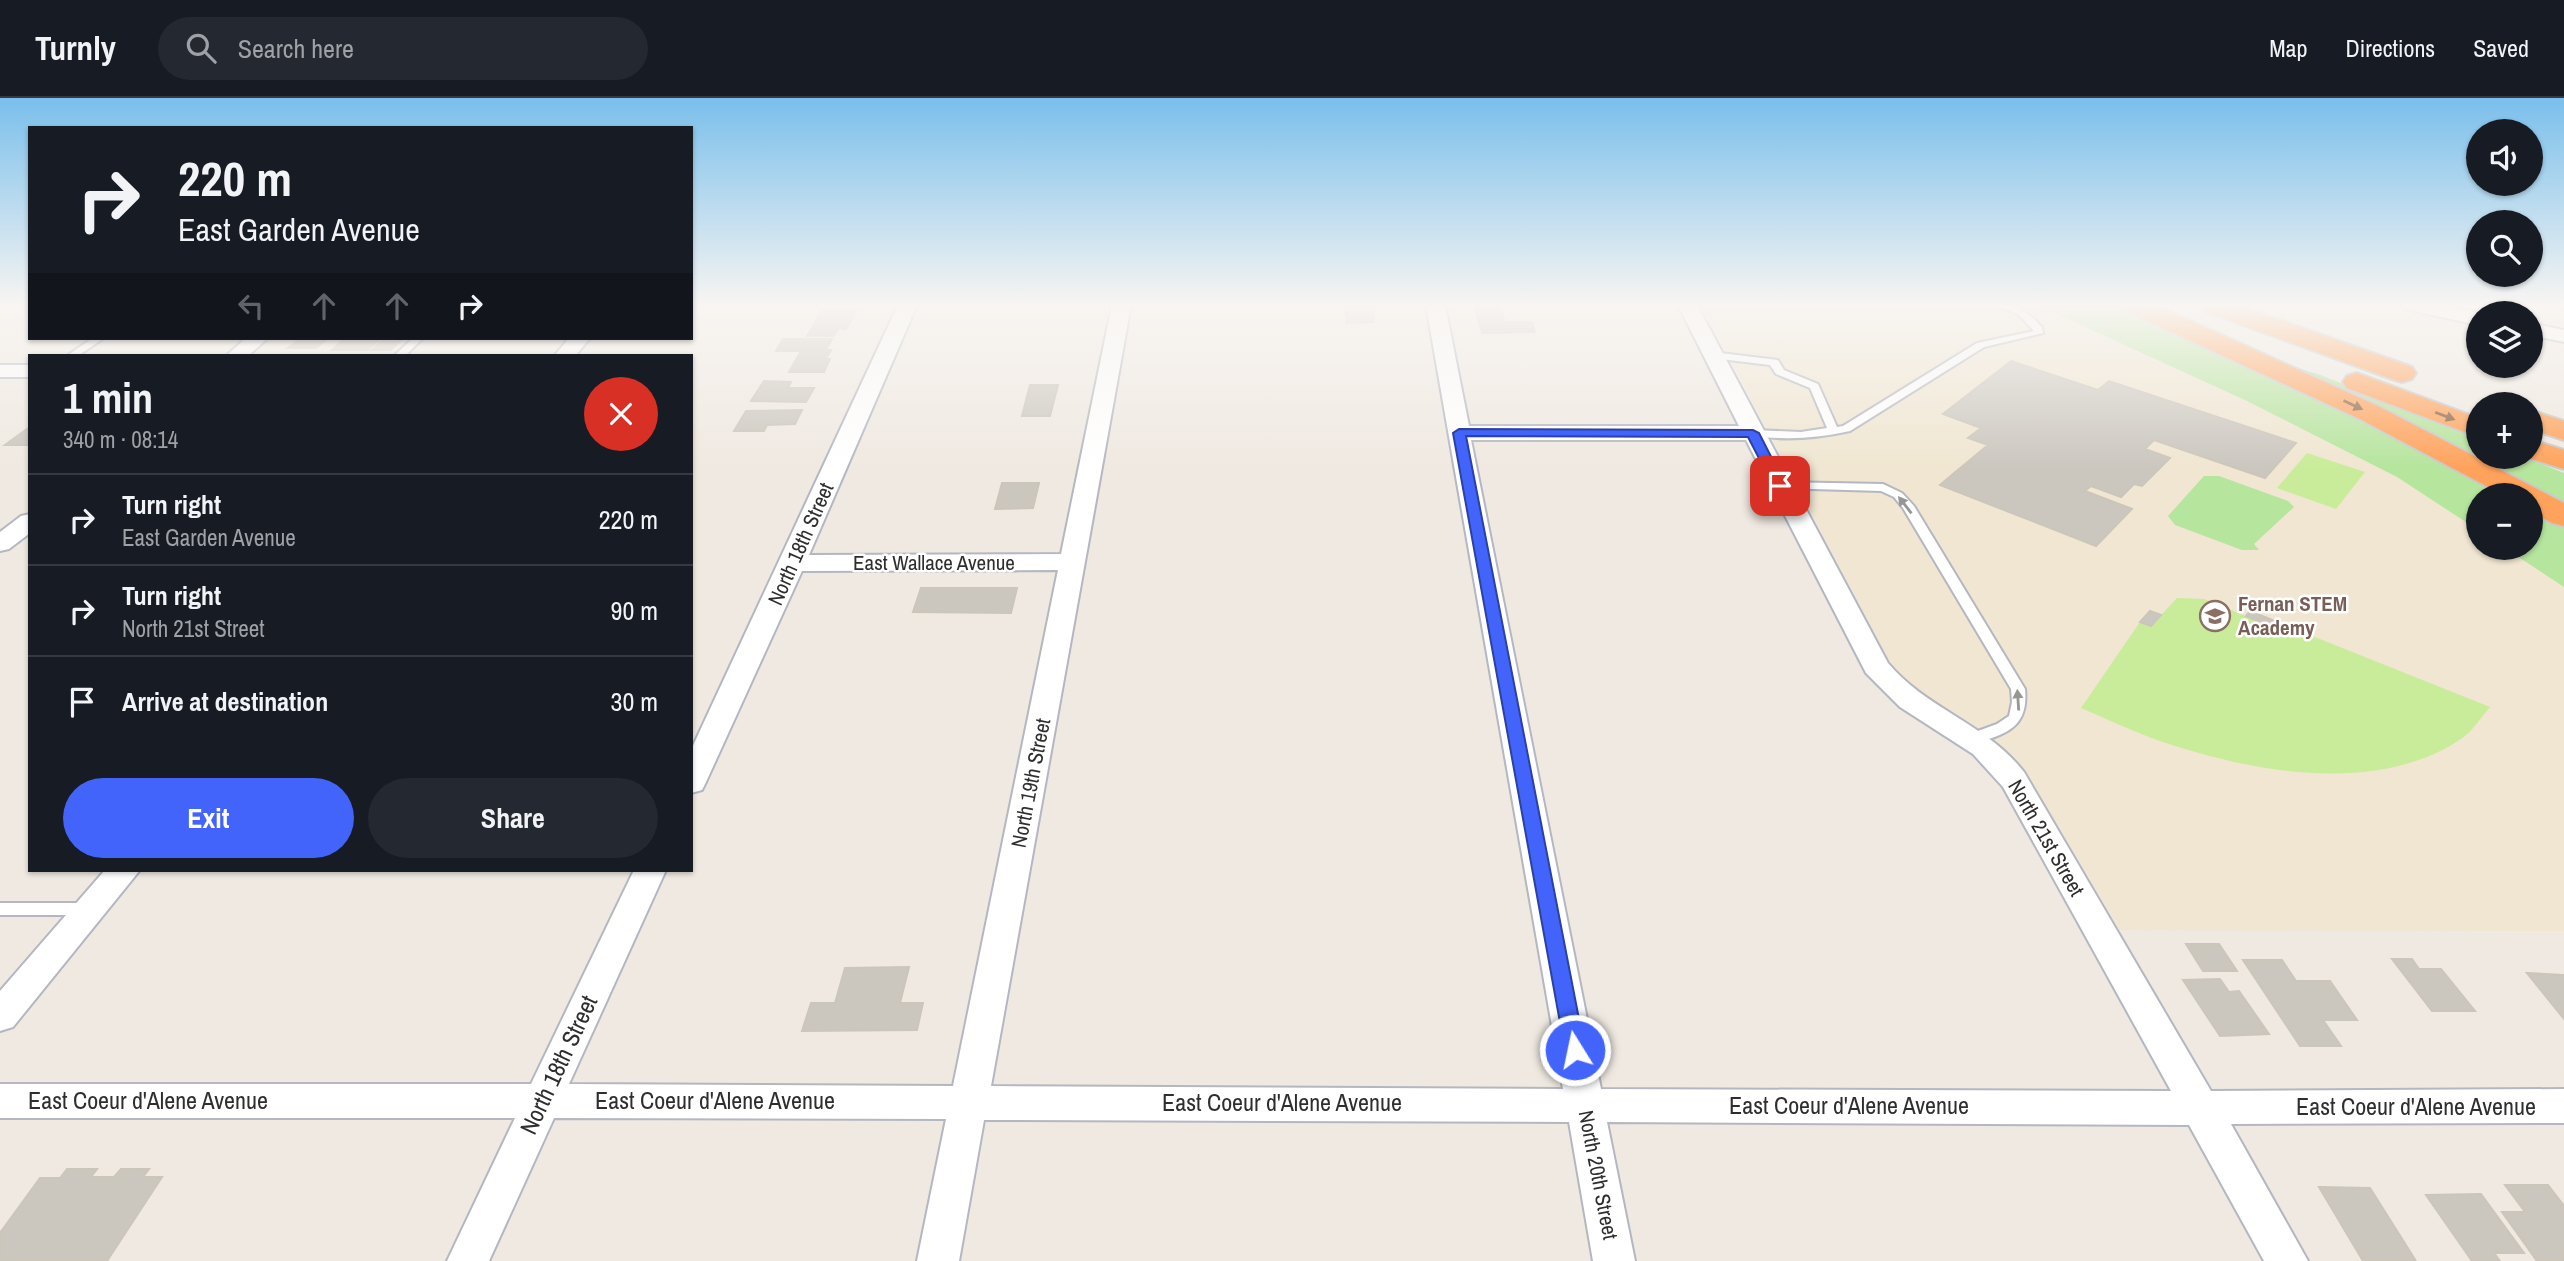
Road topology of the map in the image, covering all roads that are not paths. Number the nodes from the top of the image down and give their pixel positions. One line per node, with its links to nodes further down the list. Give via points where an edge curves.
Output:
1 (884, 359): 28 (street, North 18th Street)
2 (1112, 359): 27 (street, North 19th Street)
3 (1445, 359): 17 (street, North 20th Street)
4 (1714, 359): 18 (street, North 21st Street)
5 (1750, 359): 16 (lane, via 1774,362 1780,372 1818,390)
6 (1958, 359): 16 (lane)
7 (2253, 359): 21 (highway, one-way to 21)
8 (2296, 359): 13 (highway, one-way to 13)
9 (2363, 359): 12 (highway)
10 (0, 371): 11 (street)
11 (28, 371)
12 (2466, 396)
13 (2466, 423)
14 (2543, 424): 15 (highway)
15 (2564, 431)
16 (1834, 432): 18 (lane)
17 (1459, 433): 18 (street); 39 (street, North 20th Street)
18 (1753, 433): 22 (street, North 21st Street)
19 (2543, 452): 20 (highway)
20 (2564, 460)
21 (2504, 483)
22 (1780, 486): 29 (street, North 21st Street, via 1882,676 1912,704); 29 (lane, one-way to 22, via 2018,716 2018,689 1908,506 1883,488)
23 (2543, 504): 24 (highway)
24 (2564, 516)
25 (28, 523): 26 (street)
26 (0, 544)
27 (1074, 562): 28 (street, East Wallace Avenue); 38 (street, North 19th Street)
28 (793, 564): 30 (street, North 18th Street)
29 (1972, 739): 41 (street, North 21st Street, via 1998,759 2018,786)
30 (693, 778)
31 (122, 872): 34 (street)
32 (649, 872): 37 (street, North 18th Street)
33 (0, 909): 34 (lane)
34 (91, 909): 35 (street)
35 (0, 1016)
36 (0, 1101): 37 (street, East Coeur d'Alene Avenue)
37 (543, 1101): 38 (street, East Coeur d'Alene Avenue); 42 (street, North 18th Street)
38 (970, 1103): 39 (street, East Coeur d'Alene Avenue); 43 (street, North 19th Street)
39 (1585, 1104): 41 (street, East Coeur d'Alene Avenue); 44 (street, North 20th Street)
40 (2564, 1106): 41 (street, East Coeur d'Alene Avenue)
41 (2200, 1108): 45 (street, North 21st Street)
42 (468, 1261)
43 (938, 1261)
44 (1615, 1261)
45 (2287, 1261)

